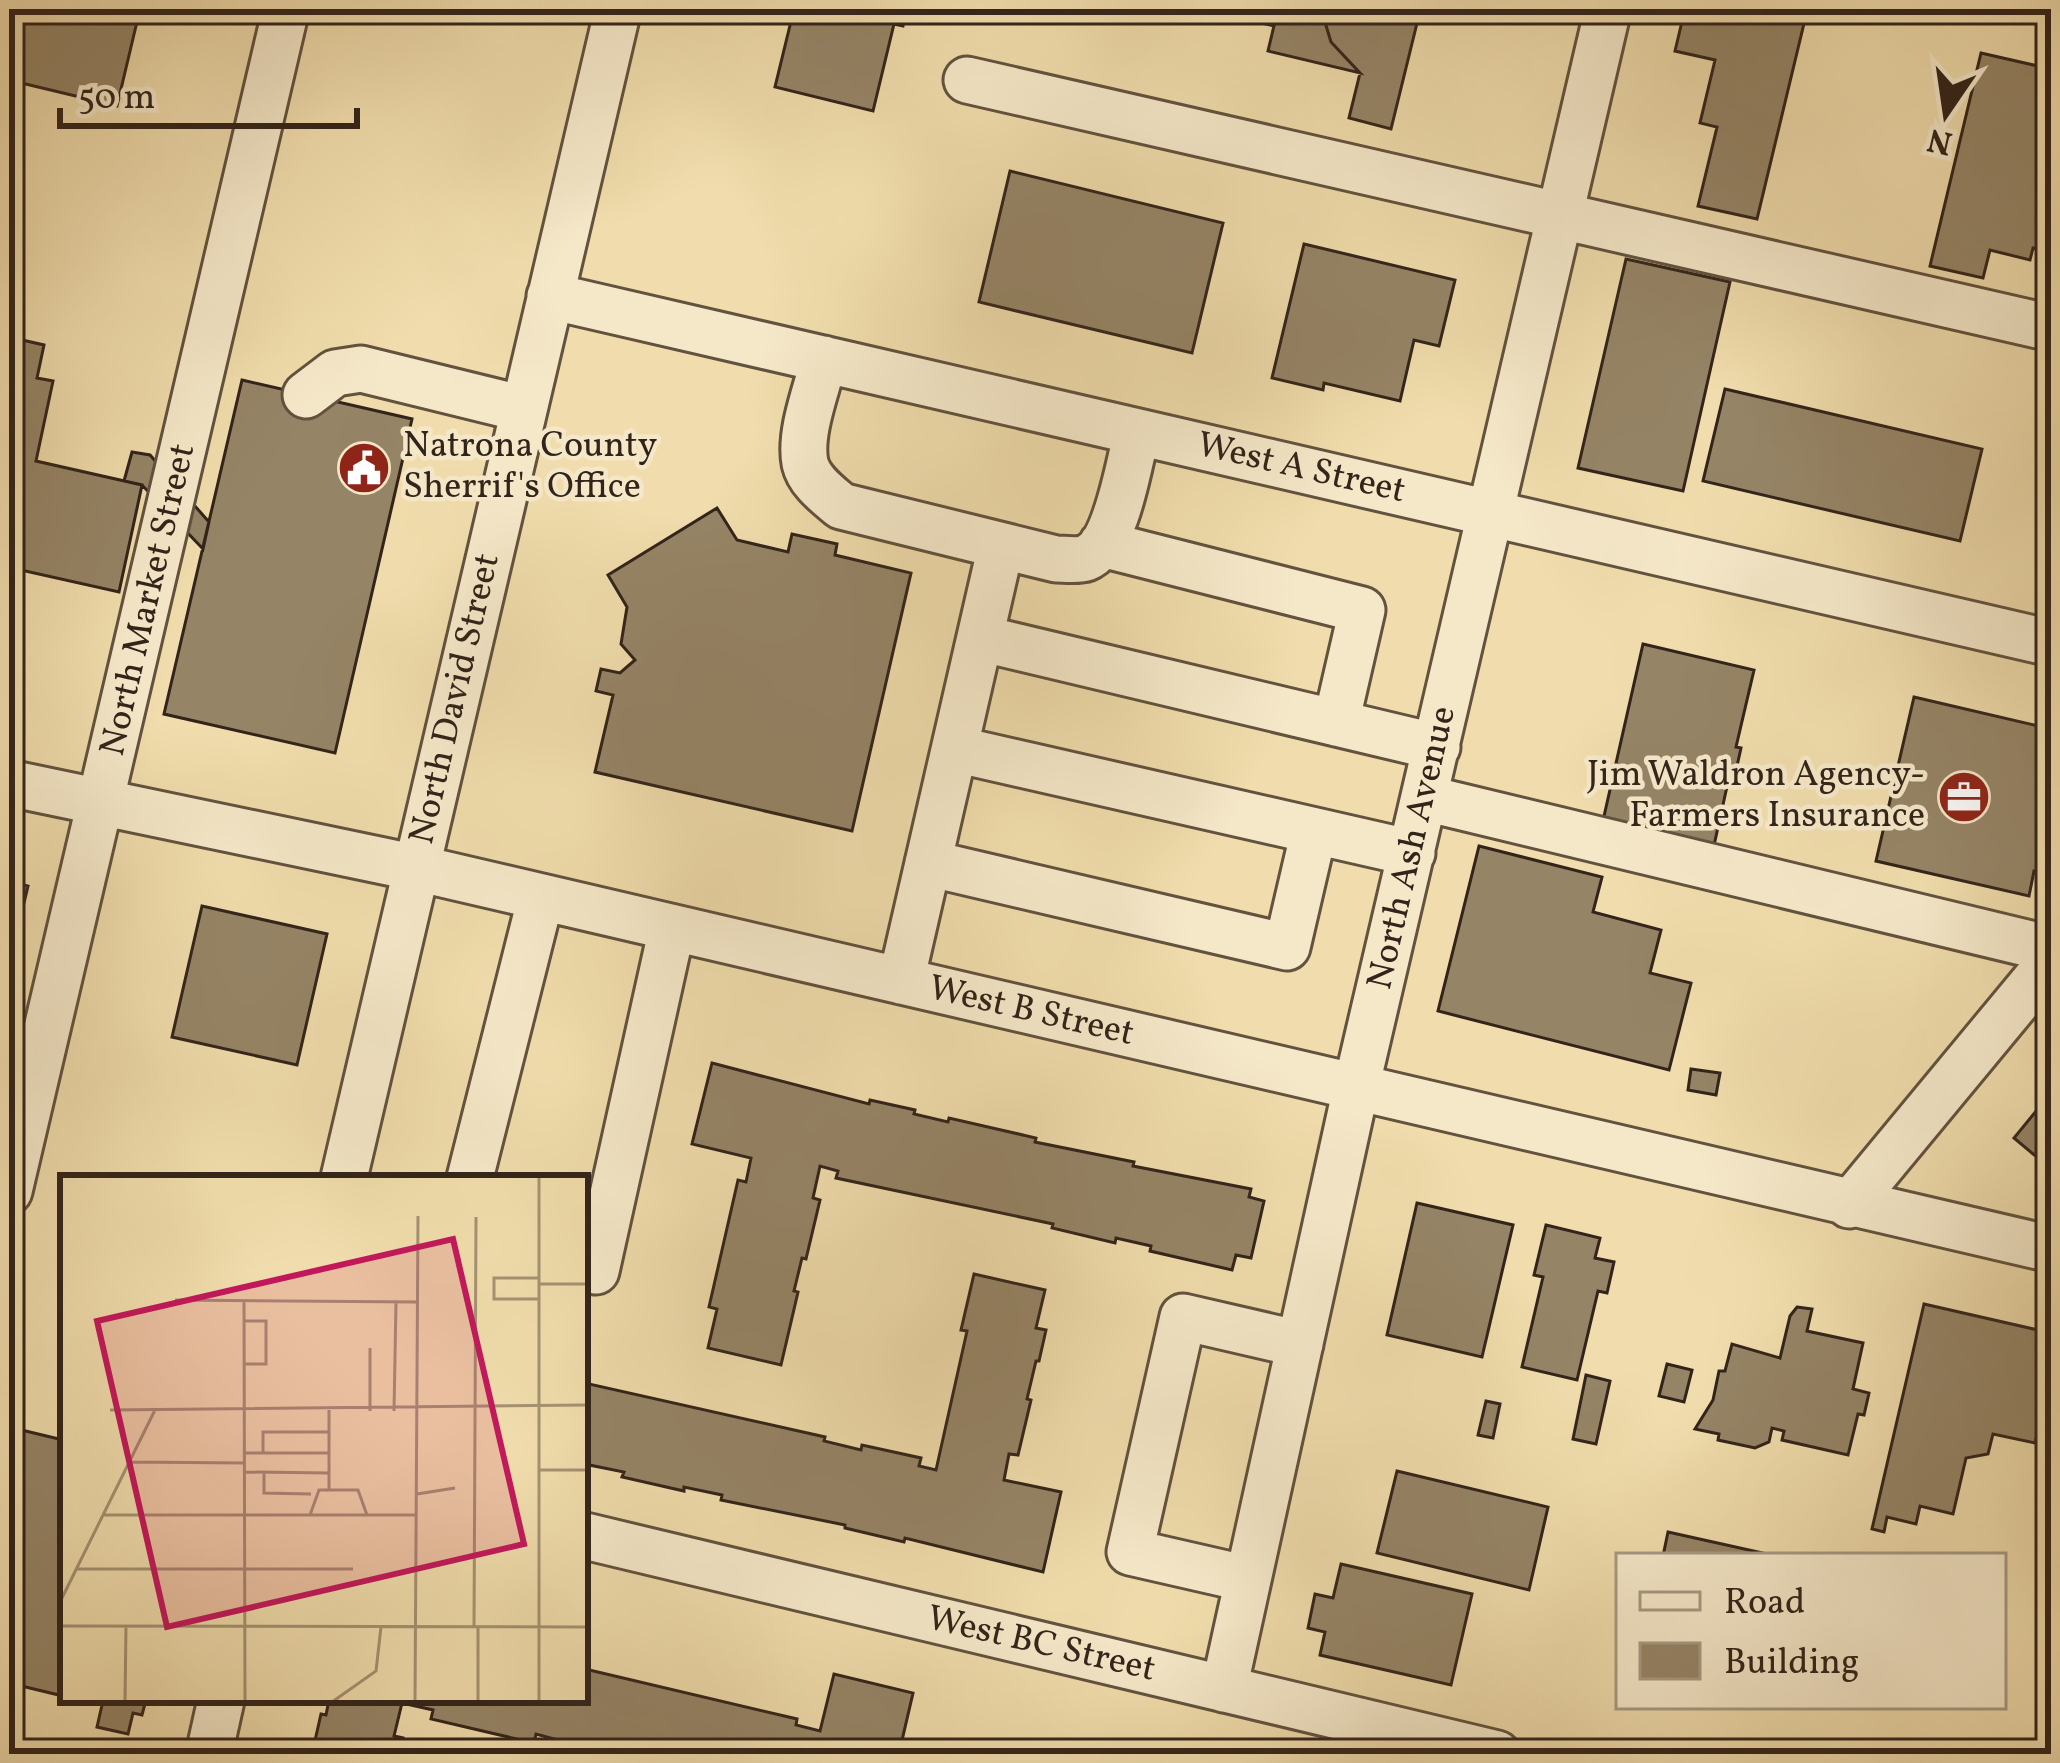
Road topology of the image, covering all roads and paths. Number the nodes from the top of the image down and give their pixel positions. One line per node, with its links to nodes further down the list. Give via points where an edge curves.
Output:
1 (286, 9): 22 (street, North Market Street)
2 (618, 9): 6 (street, North David Street)
3 (1608, 9): 5 (street, North Ash Avenue)
4 (968, 80): 5 (street)
5 (1561, 214): 7 (street); 12 (street, North Ash Avenue)
6 (550, 296): 8 (street, West A Street); 10 (street, North David Street)
7 (2051, 328)
8 (824, 359): 11 (street, West A Street); 14 (street, via 806,436 805,464 817,485 841,506)
9 (306, 394): 10 (street, via 335,373 361,369)
10 (524, 409): 26 (street, North David Street)
11 (1137, 432): 12 (street, West A Street); 13 (street)
12 (1492, 513): 16 (street, West A Street); 18 (street, North Ash Avenue)
13 (1102, 544): 14 (street, via 1085,558 1056,559); 17 (street, via 1362,610)
14 (1001, 546): 15 (street)
15 (980, 638): 17 (street); 19 (street)
16 (2051, 644)
17 (1336, 723): 18 (street)
18 (1437, 747): 21 (street, North Ash Avenue)
19 (955, 749): 23 (street); 25 (street)
20 (9, 783): 22 (street, West B Street)
21 (1425, 799): 24 (street, North Ash Avenue); 29 (street)
22 (102, 801): 26 (street, West B Street); 35 (street, North Market Street)
23 (1314, 831): 24 (street); 25 (street, via 1287,947)
24 (1412, 853): 32 (street, North Ash Avenue)
25 (928, 862): 31 (street)
26 (416, 868): 27 (street, West B Street); 33 (street, North David Street)
27 (541, 897): 28 (street, West B Street); 34 (street)
28 (673, 928): 31 (street, West B Street); 38 (street)
29 (2051, 949)
30 (2051, 961): 36 (street)
31 (901, 981): 32 (street, West B Street)
32 (1356, 1088): 36 (street, West B Street); 39 (street, North Ash Avenue)
33 (345, 1175)
34 (471, 1175)
35 (9, 1191)
36 (1849, 1205): 37 (street, West B Street)
37 (2051, 1249)
38 (596, 1271)
39 (1300, 1344): 41 (street, North Ash Avenue); 41 (street, via 1183,1317 1130,1552)
40 (588, 1537): 42 (street, West BC Street)
41 (1248, 1579): 42 (street, North Ash Avenue)
42 (1224, 1689): 45 (street, West BC Street)
43 (220, 1703): 44 (street)
44 (209, 1754)
45 (1497, 1754)

